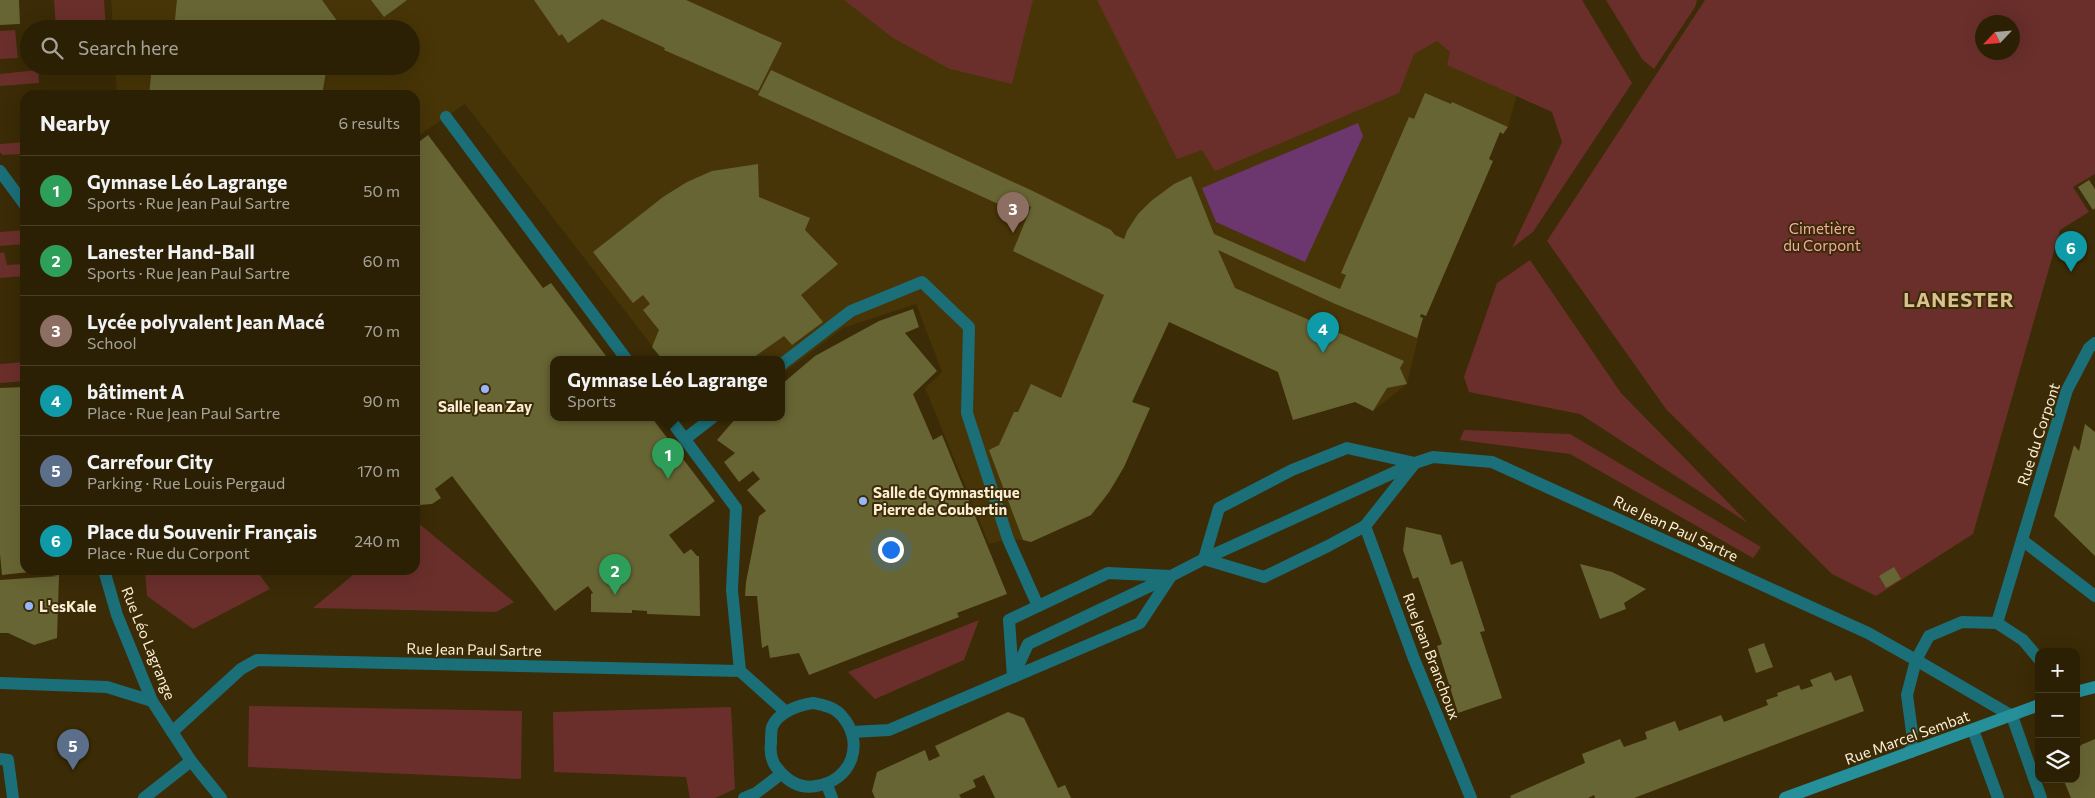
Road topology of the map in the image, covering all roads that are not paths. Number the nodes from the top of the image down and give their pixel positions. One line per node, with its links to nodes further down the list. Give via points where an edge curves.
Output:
1 (446, 117): 5 (street)
2 (0, 171): 3 (street)
3 (20, 198)
4 (2095, 343): 12 (street, Rue du Corpont, via 2089,348 2067,390)
5 (623, 356)
6 (785, 362): 17 (street, via 851,311 922,282 969,327 967,413 1008,540)
7 (671, 421): 9 (street)
8 (708, 421): 9 (street)
9 (685, 439): 21 (street, via 736,508 732,590)
10 (1415, 463): 11 (street); 13 (street); 13 (street, Rue Jean Paul Sartre, via 1346,448 1292,470 1219,508); 20 (street, Rue Jean Paul Sartre, via 1434,457 1492,462 1868,633)
11 (1365, 526): 13 (street, via 1264,577); 43 (street, Rue Jean Branchoux)
12 (2022, 540): 16 (street); 18 (street, Rue du Corpont)
13 (1204, 559): 15 (street)
14 (105, 575): 26 (street, Rue Léo Lagrange, via 117,615)
15 (1171, 576): 17 (street, via 1108,572); 22 (street, via 1028,644); 22 (street, via 1140,623)
16 (2095, 596)
17 (1038, 606): 22 (street, via 1010,620)
18 (1997, 623): 19 (street, via 2023,640); 20 (street, via 1962,622 1929,636)
19 (2035, 654)
20 (1916, 660): 29 (street, Rue Jean Paul Sartre); 33 (street, via 1907,696)
21 (740, 670): 28 (street); 31 (street, Rue Jean Paul Sartre, via 256,660 241,669)
22 (1013, 676): 32 (street, via 889,730)
23 (0, 683): 26 (street, via 107,687)
24 (2095, 687): 25 (street)
25 (2080, 691)
26 (152, 701): 31 (street, Rue Léo Lagrange)
27 (2035, 707): 29 (street, Rue Marcel Sembat)
28 (786, 712): 32 (street, via 798,705 828,706 840,714); 36 (street, via 772,727 770,752)
29 (2012, 716): 30 (street, Rue Marcel Sembat); 46 (street)
30 (1973, 730): 33 (street, Rue Marcel Sembat); 45 (street)
31 (172, 732): 35 (street, Rue Léo Lagrange)
32 (852, 732): 37 (street, via 854,746 849,765)
33 (1911, 752): 44 (street, Rue Marcel Sembat)
34 (0, 760): 38 (street, via 8,760)
35 (191, 761): 39 (street); 40 (street, Rue Léo Lagrange)
36 (781, 774): 37 (street, via 806,788); 41 (street)
37 (827, 784): 42 (street)
38 (13, 798)
39 (144, 798)
40 (221, 798)
41 (744, 798)
42 (832, 798)
43 (1470, 798)
44 (1785, 798)
45 (1998, 798)
46 (2041, 798)

